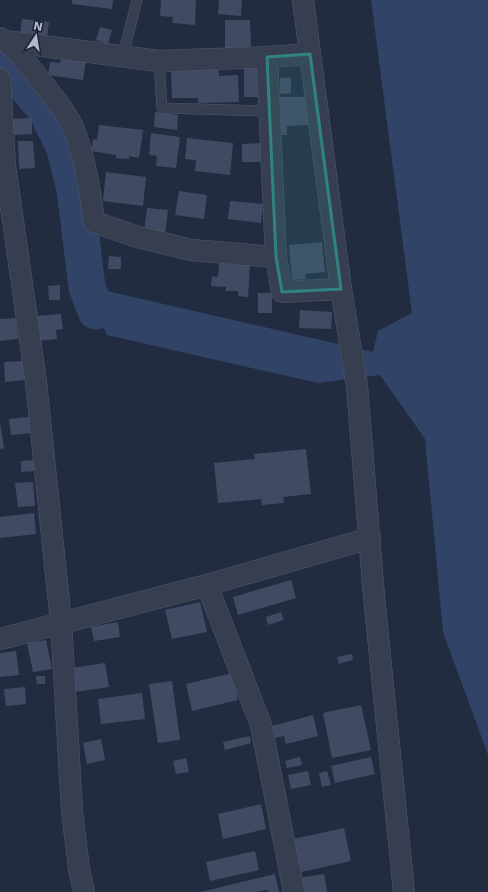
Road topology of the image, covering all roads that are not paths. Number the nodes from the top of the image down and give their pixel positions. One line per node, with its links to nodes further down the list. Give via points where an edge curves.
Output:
1 (138, 0): 5 (lane)
2 (303, 0): 4 (street)
3 (2, 40): 5 (street); 10 (street, via 28,65 73,126 84,165 94,222 138,237 191,250)
4 (310, 54): 6 (street); 11 (street)
5 (123, 56): 7 (street)
6 (267, 57): 7 (street); 9 (street)
7 (159, 61): 9 (lane, via 162,108)
8 (0, 79): 14 (street, via 5,165 36,382)
9 (269, 111): 10 (street)
10 (276, 257): 11 (street, via 282,292)
11 (341, 289): 12 (street, via 357,386)
12 (370, 538): 13 (street); 18 (street)
13 (207, 585): 14 (street); 17 (street, via 261,725)
14 (61, 622): 15 (street); 16 (street, via 72,811)
15 (0, 639)
16 (84, 892)
17 (294, 892)
18 (404, 892)

